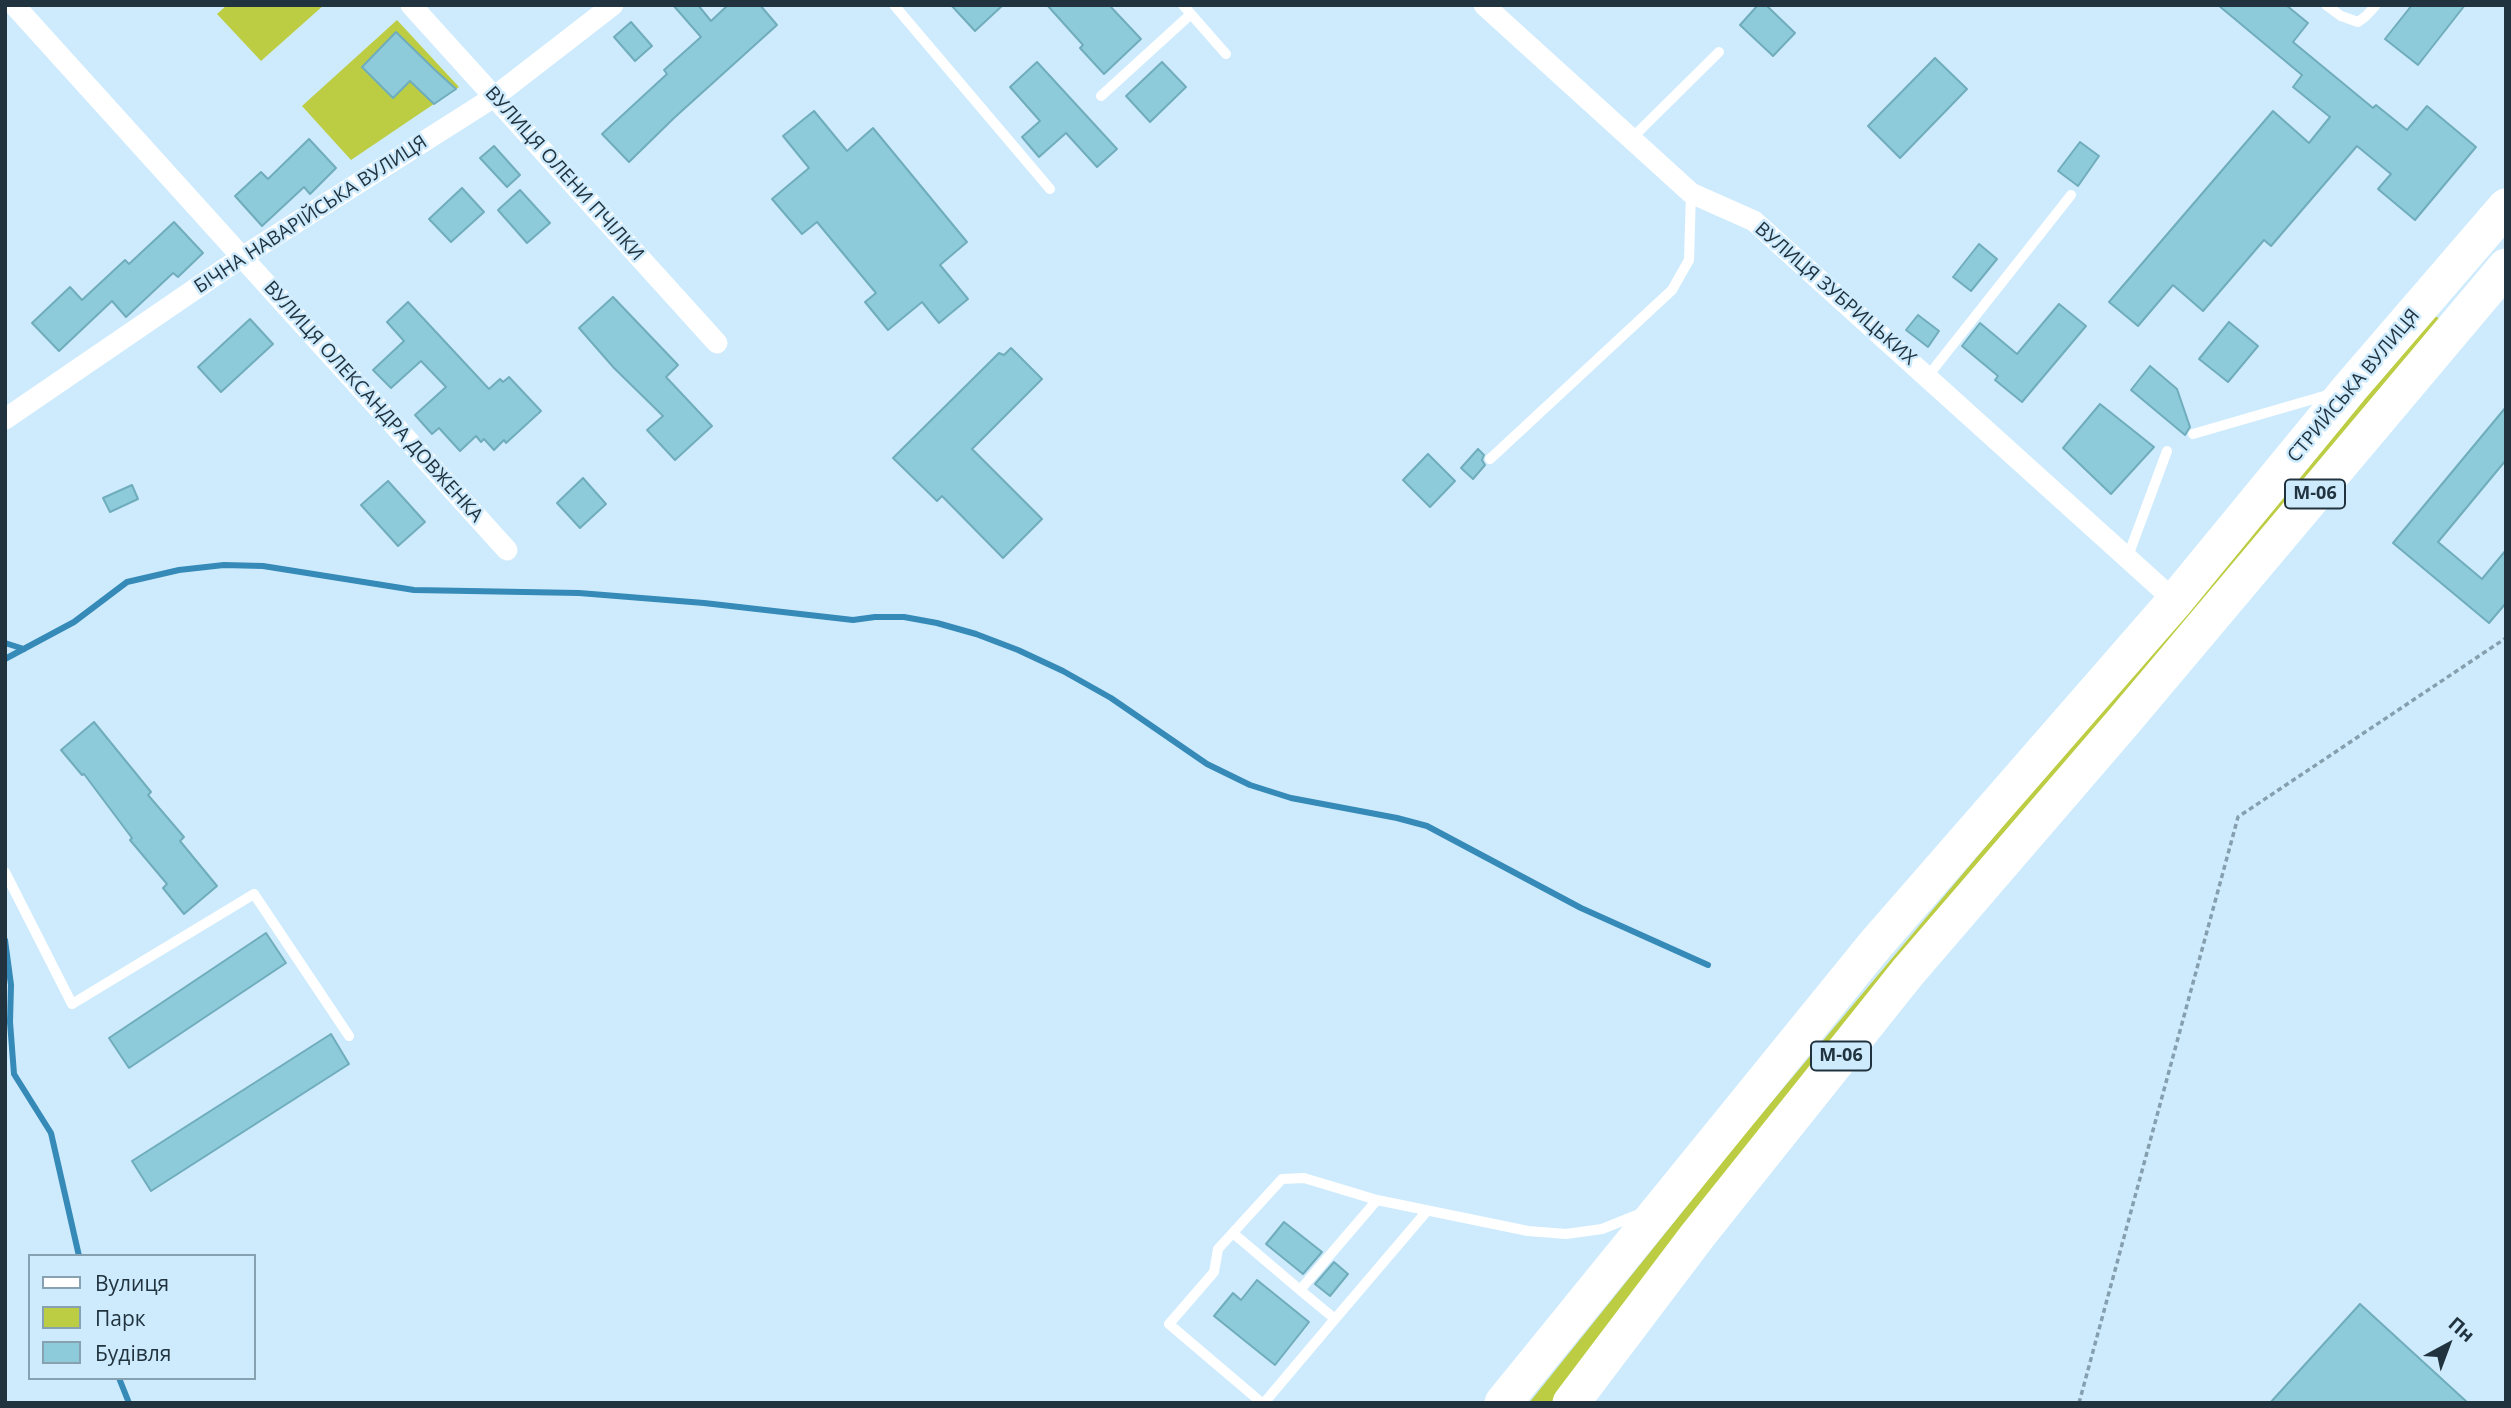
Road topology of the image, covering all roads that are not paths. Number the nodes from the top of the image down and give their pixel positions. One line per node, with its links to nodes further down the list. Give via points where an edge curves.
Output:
1 (15, 5): 18 (street, ВУЛИЦЯ ОЛЕКСАНДРА ДОВЖЕНКА)
2 (411, 5): 12 (street, ВУЛИЦЯ ОЛЕНИ ПЧІЛКИ)
3 (613, 5): 12 (street, БІЧНА НАВАРІЙСЬКА ВУЛИЦЯ)
4 (894, 5): 14 (lane)
5 (1484, 5): 13 (street, ВУЛИЦЯ ЗУБРИЦЬКИХ)
6 (2326, 5): 7 (lane, via 2358,22)
7 (2376, 5)
8 (1187, 10): 10 (lane); 11 (lane)
9 (1719, 51): 13 (lane)
10 (1226, 54)
11 (1101, 96)
12 (494, 97): 18 (street, БІЧНА НАВАРІЙСЬКА ВУЛИЦЯ); 20 (street, ВУЛИЦЯ ОЛЕНИ ПЧІЛКИ)
13 (1631, 139): 15 (street, ВУЛИЦЯ ЗУБРИЦЬКИХ)
14 (1050, 189)
15 (1691, 192): 21 (street, ВУЛИЦЯ ЗУБРИЦЬКИХ, via 1754,221); 26 (lane, via 1689,260 1672,290)
16 (2071, 195): 21 (lane)
17 (2506, 207): 22 (highway, СТРИЙСЬКА ВУЛИЦЯ / М-06)
18 (242, 257): 23 (street, БІЧНА НАВАРІЙСЬКА ВУЛИЦЯ); 27 (street, ВУЛИЦЯ ОЛЕКСАНДРА ДОВЖЕНКА)
19 (2506, 267): 40 (highway, СТРИЙСЬКА ВУЛИЦЯ / М-06, via 1908,972)
20 (717, 343)
21 (1928, 376): 28 (street, ВУЛИЦЯ ЗУБРИЦЬКИХ)
22 (2350, 388): 24 (lane); 29 (highway, СТРИЙСЬКА ВУЛИЦЯ / М-06)
23 (8, 414)
24 (2193, 435)
25 (2167, 451): 28 (lane)
26 (1490, 459)
27 (507, 550)
28 (2128, 556): 29 (street, ВУЛИЦЯ ЗУБРИЦЬКИХ)
29 (2175, 601): 33 (highway, СТРИЙСЬКА ВУЛИЦЯ / М-06, via 1875,945)
30 (5, 872): 31 (lane, via 72,1004 254,894)
31 (349, 1036)
32 (1377, 1200): 34 (lane); 35 (lane, via 1304,1178 1282,1179); 36 (lane)
33 (1664, 1204): 34 (lane, via 1602,1229 1566,1234); 39 (highway, М-06)
34 (1427, 1211): 37 (lane)
35 (1233, 1233): 36 (lane); 38 (lane, via 1218,1249 1214,1272 1169,1324)
36 (1300, 1290): 37 (lane)
37 (1335, 1319): 38 (lane)
38 (1263, 1403)
39 (1503, 1403)
40 (1571, 1403)

